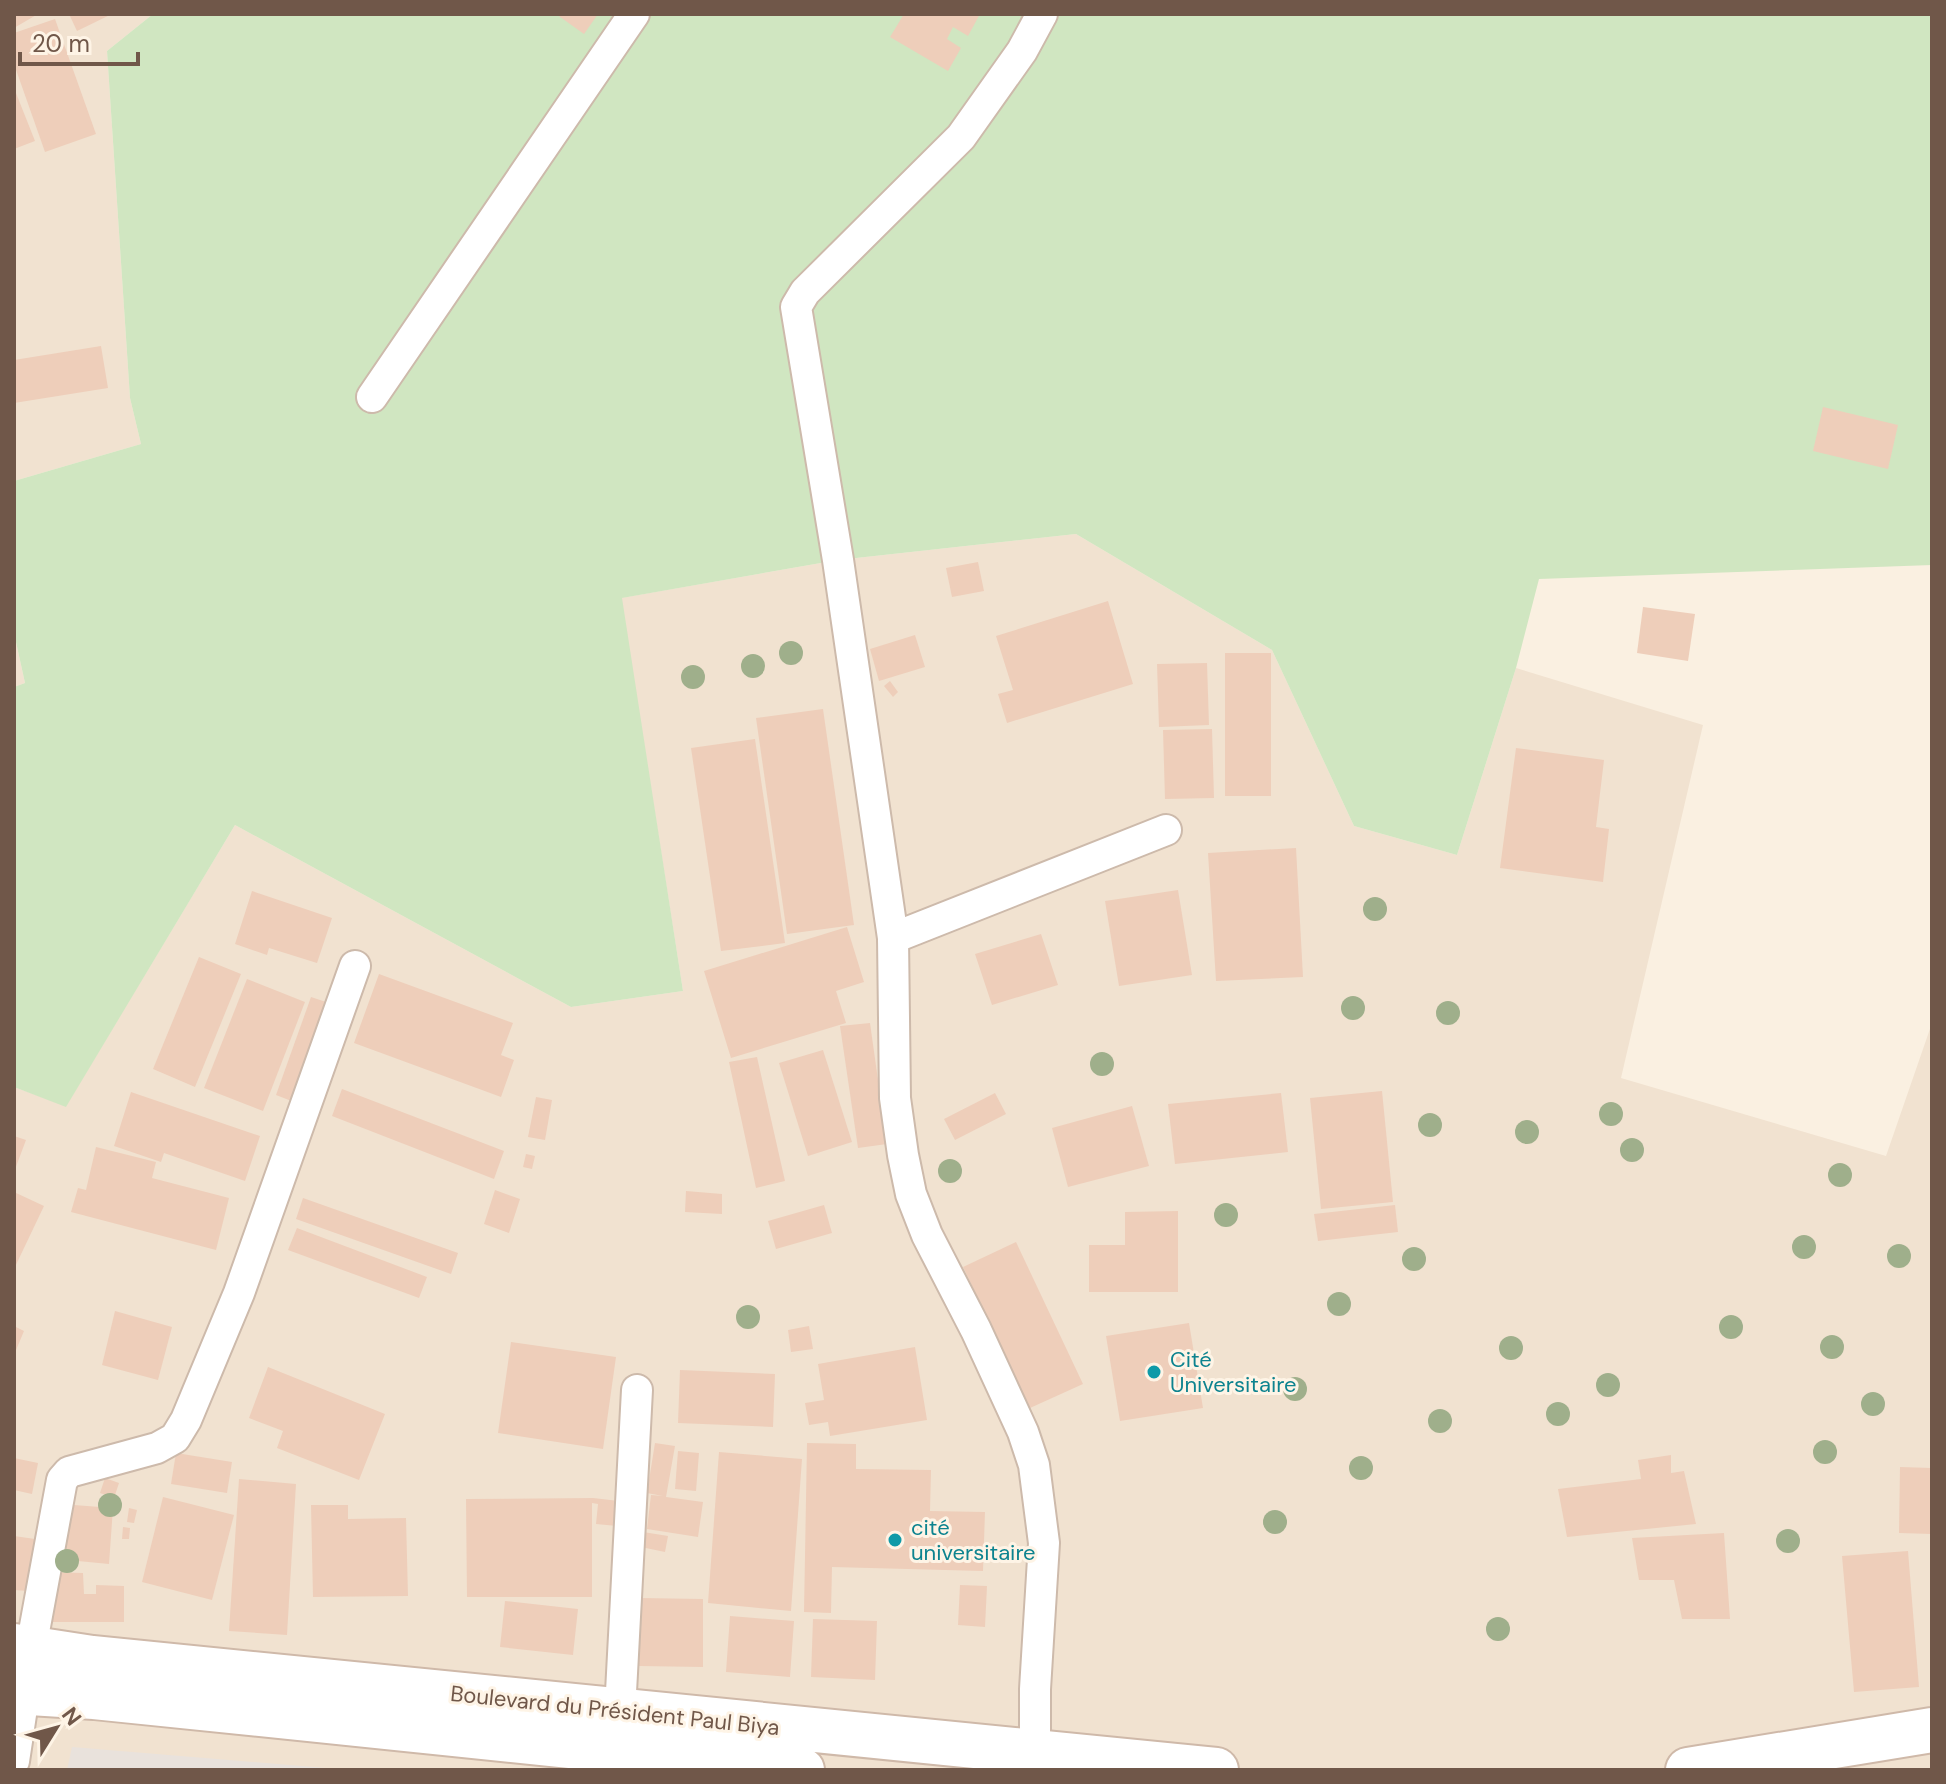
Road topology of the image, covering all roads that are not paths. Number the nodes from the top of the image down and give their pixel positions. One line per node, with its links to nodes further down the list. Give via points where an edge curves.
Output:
1 (634, 14): 3 (street)
2 (1042, 14): 5 (street, via 961,137 796,307)
3 (372, 397)
4 (1166, 830): 5 (street)
5 (893, 938): 12 (street, via 895,1098 911,1194 1034,1465 1044,1543)
6 (355, 966): 8 (street, via 239,1293 186,1420 175,1438 157,1448 69,1472 62,1480)
7 (637, 1390): 10 (street)
8 (22, 1647): 9 (street); 10 (main road, Boulevard du Président Paul Biya)
9 (20, 1692): 13 (street); 14 (main road, Boulevard du Président Paul Biya)
10 (620, 1711): 12 (main road, Boulevard du Président Paul Biya)
11 (1932, 1730): 16 (main road)
12 (1036, 1760): 15 (main road, Boulevard du Président Paul Biya)
13 (14, 1761)
14 (802, 1770)
15 (1216, 1770)
16 (1688, 1770)

